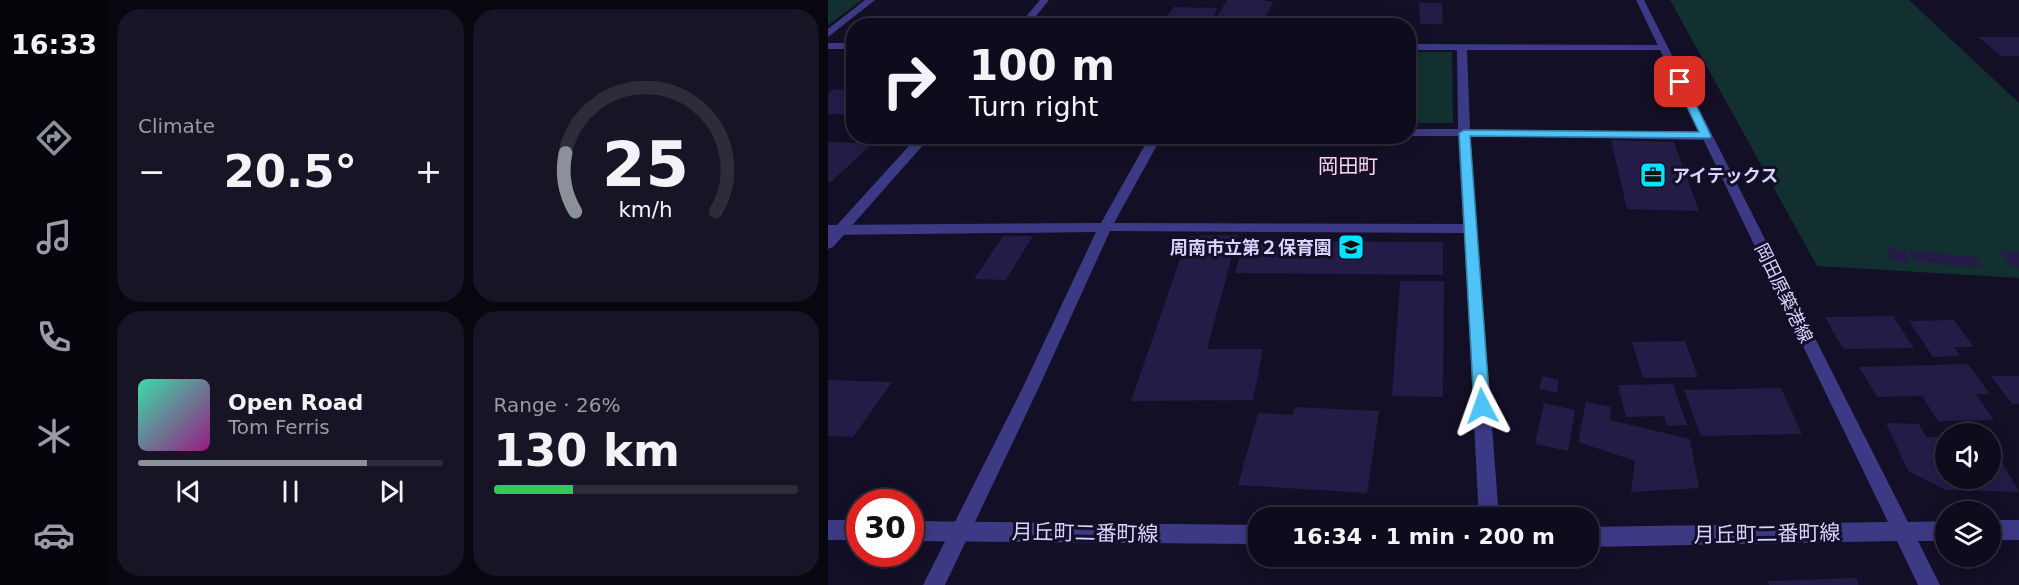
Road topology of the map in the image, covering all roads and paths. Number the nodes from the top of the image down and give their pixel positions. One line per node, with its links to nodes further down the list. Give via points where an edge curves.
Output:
1 (871, 0): 4 (street)
2 (1045, 0): 5 (street)
3 (1640, 0): 12 (street, 岡田原築港線)
4 (848, 18)
5 (1029, 18)
6 (846, 20): 7 (street)
7 (828, 34)
8 (828, 46): 9 (street)
9 (846, 46)
10 (1462, 46): 11 (street); 12 (street); 14 (street)
11 (1416, 47)
12 (1663, 47): 15 (street, 岡田原築港線)
13 (1416, 132): 14 (street)
14 (1464, 133): 15 (street); 19 (street)
15 (1706, 136): 28 (street, 岡田原築港線)
16 (918, 144): 20 (street)
17 (1152, 144): 18 (street)
18 (1105, 227): 19 (street); 20 (street); 27 (street)
19 (1471, 229): 22 (street)
20 (835, 230): 21 (street)
21 (828, 244)
22 (1488, 507)
23 (828, 530): 24 (street)
24 (846, 530)
25 (2019, 530): 30 (street)
26 (924, 531): 27 (street, 月丘町二番町線)
27 (960, 531): 31 (street, 月丘町二番町線); 33 (street)
28 (1902, 531): 29 (street, 月丘町二番町線); 32 (street, 月丘町二番町線); 34 (street, 岡田原築港線)
29 (1935, 531)
30 (2001, 531)
31 (1248, 536)
32 (1599, 537)
33 (934, 585)
34 (1929, 585)

